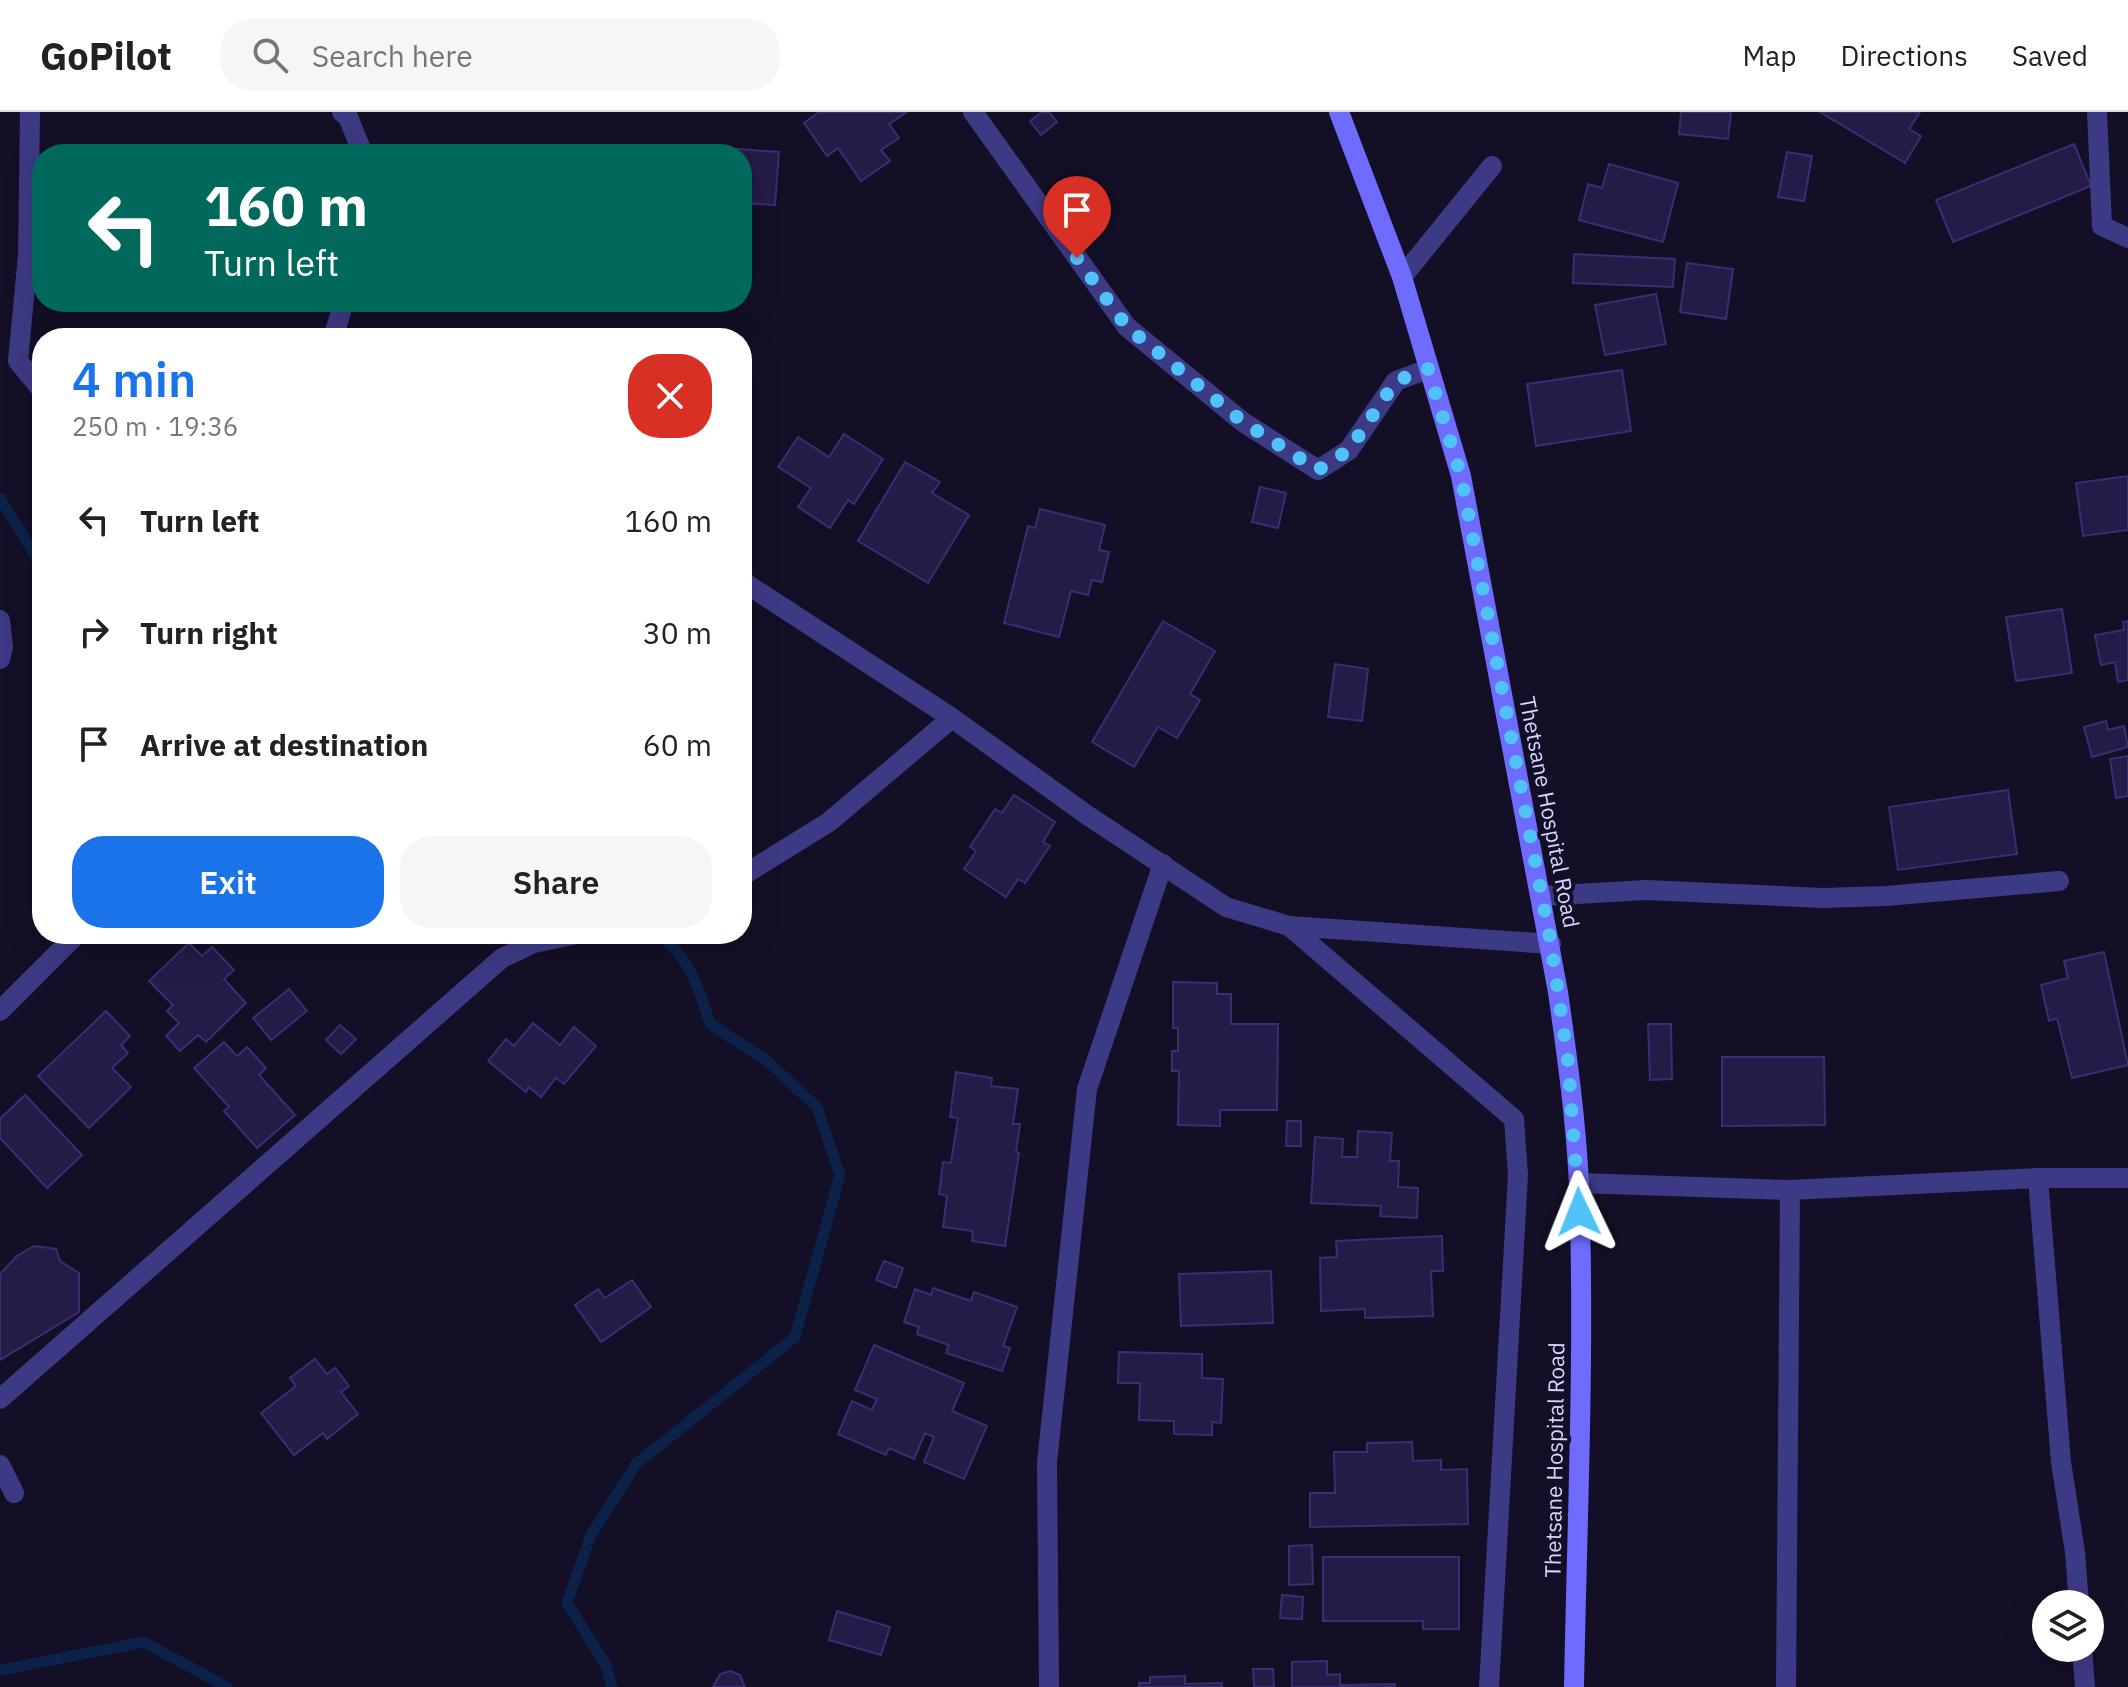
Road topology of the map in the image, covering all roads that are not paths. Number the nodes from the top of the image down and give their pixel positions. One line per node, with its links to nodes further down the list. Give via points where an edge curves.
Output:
1 (30, 112): 10 (street, via 28,255)
2 (342, 112): 6 (street)
3 (973, 112): 11 (street, via 1127,327 1243,422 1318,470 1349,450 1396,381)
4 (1339, 112): 9 (main road, Thetsane Hospital Road)
5 (2097, 112): 8 (street, via 2102,226)
6 (359, 144)
7 (1492, 166): 9 (street)
8 (2128, 238)
9 (1402, 277): 11 (main road, Thetsane Hospital Road)
10 (18, 361): 12 (street); 13 (street)
11 (1428, 369): 21 (main road, Thetsane Hospital Road, via 1461,476)
12 (0, 373)
13 (32, 378)
14 (752, 588): 17 (street)
15 (0, 620): 16 (street)
16 (0, 659)
17 (952, 718): 18 (street); 19 (street, via 829,822)
18 (1163, 864): 22 (street, via 1226,907); 36 (street, via 1087,1089 1047,1462)
19 (752, 870)
20 (2059, 881): 21 (street, via 1823,898 1646,890)
21 (1542, 896): 25 (main road, Thetsane Hospital Road)
22 (1289, 926): 25 (street); 37 (street, via 1514,1119 1518,1175)
23 (67, 944): 26 (street)
24 (532, 944): 31 (street, via 502,958)
25 (1551, 944): 29 (main road, Thetsane Hospital Road)
26 (0, 1011)
27 (2038, 1178): 28 (street); 30 (street); 34 (street, via 2061,1462)
28 (2128, 1178)
29 (1579, 1183): 30 (street); 38 (main road, Thetsane Hospital Road)
30 (1790, 1190): 39 (street)
31 (0, 1399)
32 (0, 1465): 33 (street)
33 (14, 1493)
34 (2078, 1590)
35 (2083, 1662): 40 (street)
36 (1049, 1687)
37 (1489, 1687)
38 (1574, 1687)
39 (1786, 1687)
40 (2085, 1687)

